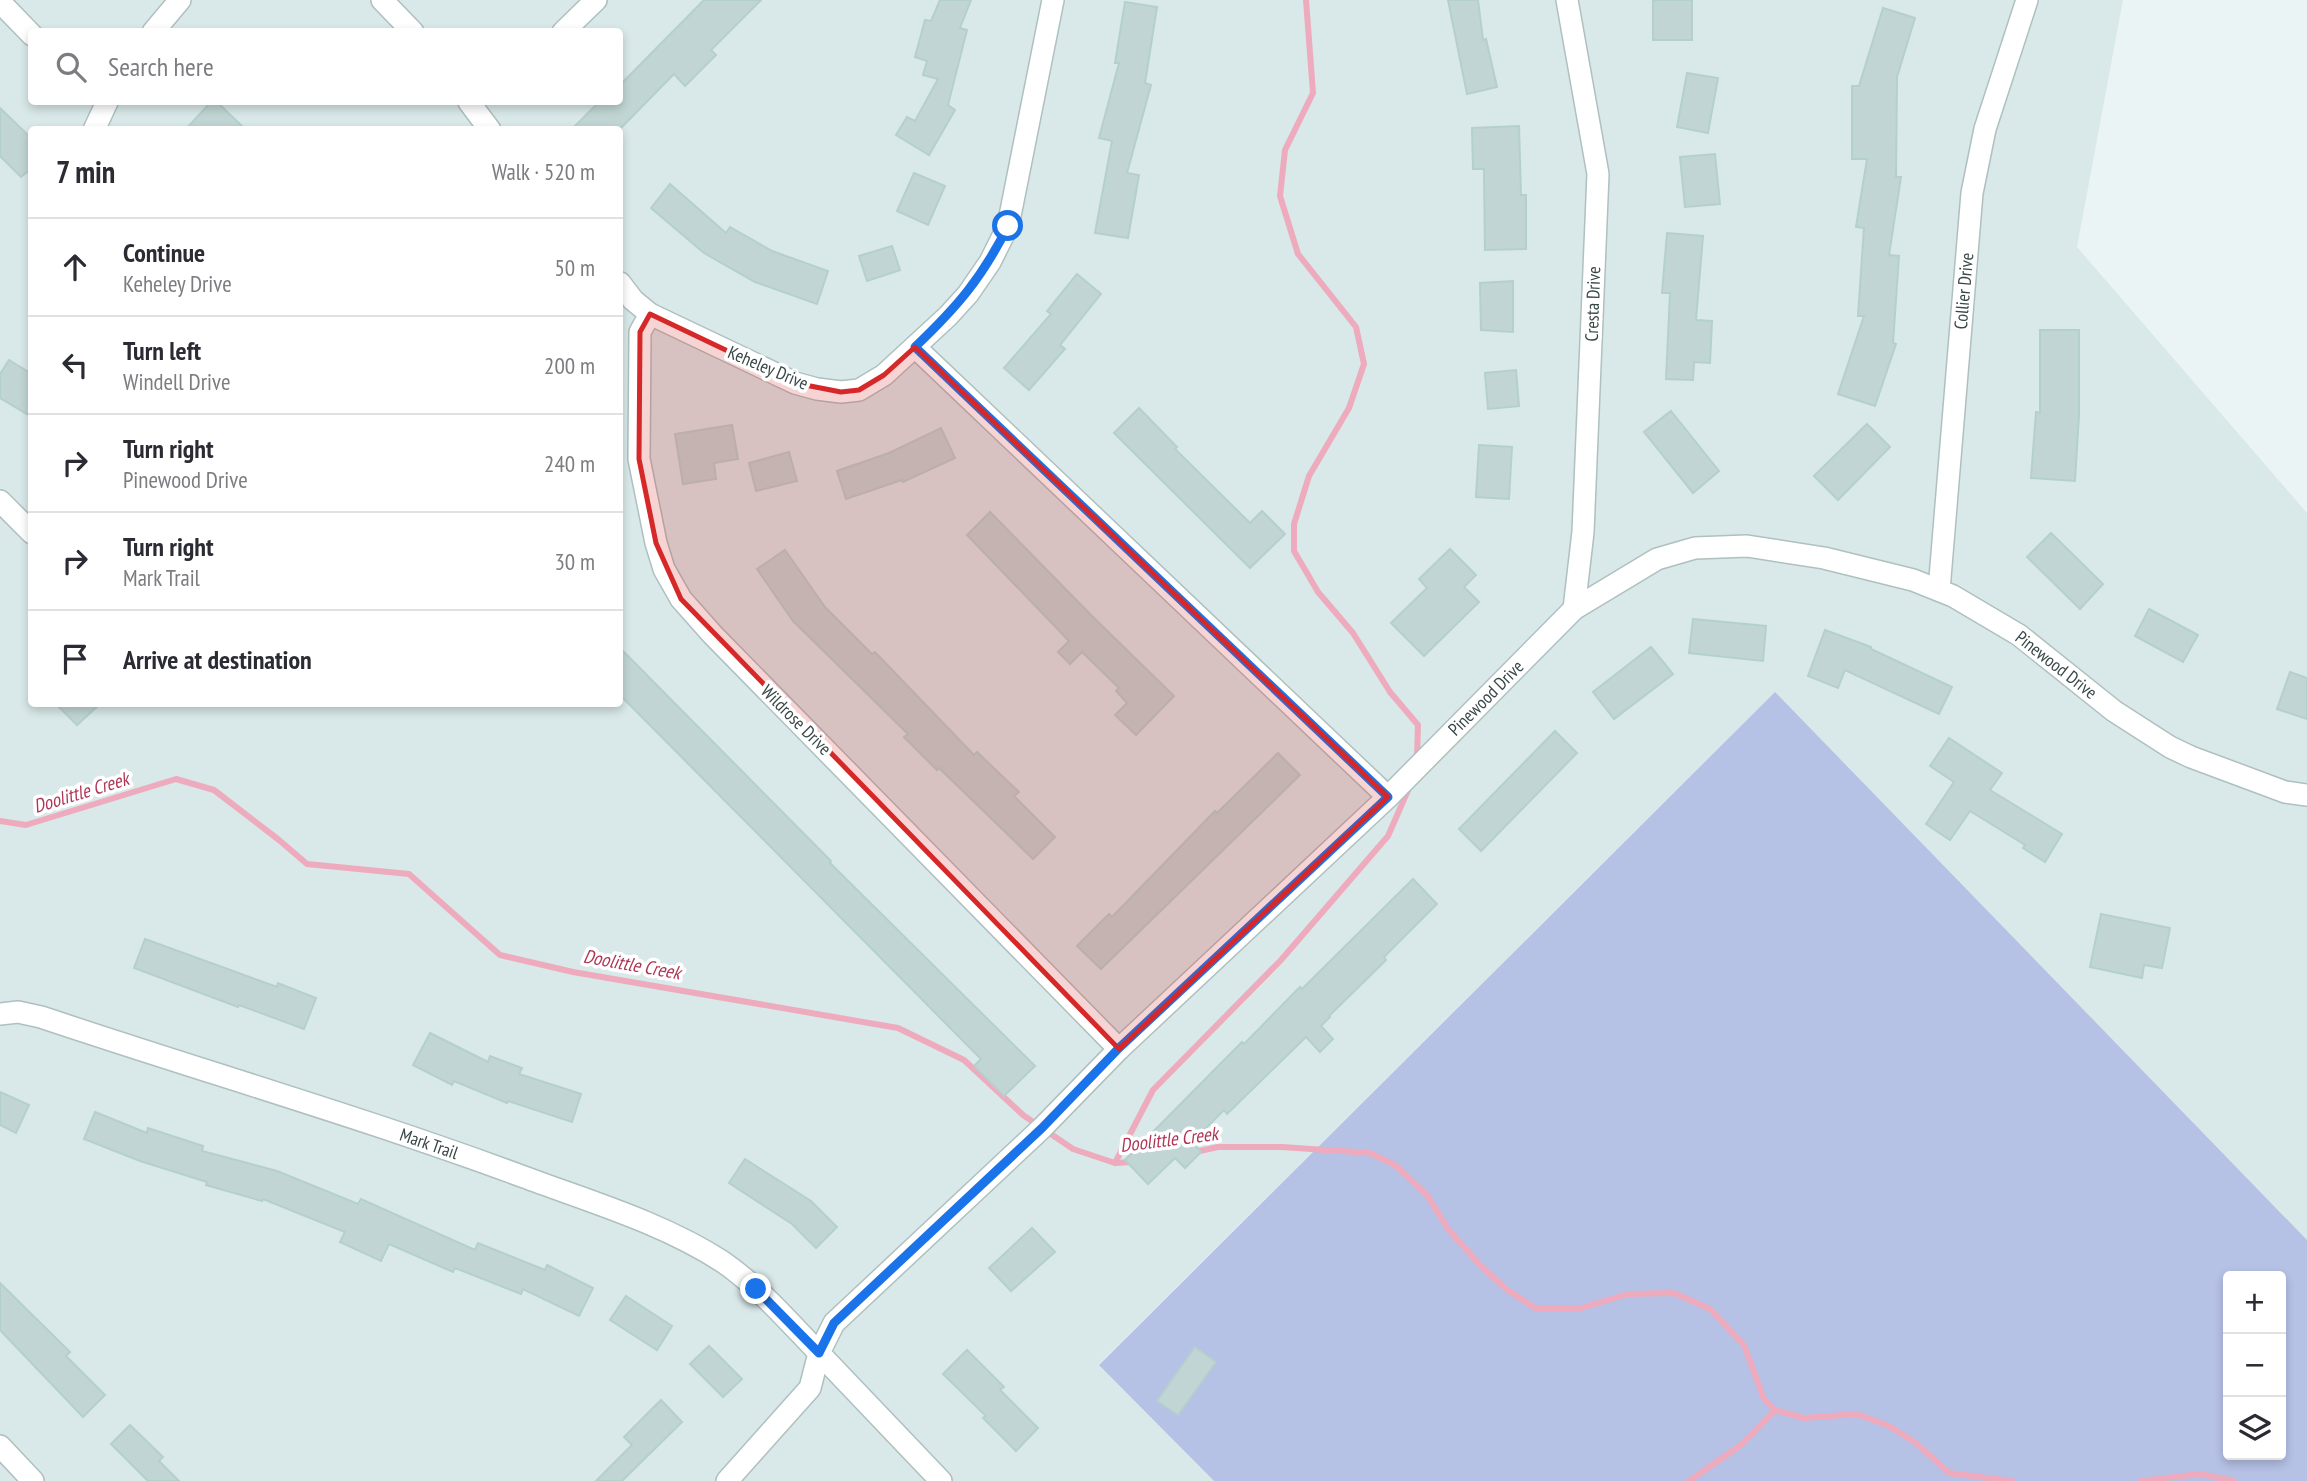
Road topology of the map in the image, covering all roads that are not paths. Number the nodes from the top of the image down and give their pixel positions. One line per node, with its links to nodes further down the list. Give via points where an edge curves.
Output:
1 (180, 0): 8 (street)
2 (382, 0): 9 (street)
3 (596, 0): 10 (street)
4 (1052, 0): 16 (street, Keheley Drive, via 1008,226 968,294)
5 (1567, 0): 20 (street, Cresta Drive, via 1598,174 1583,532)
6 (2027, 0): 19 (street, Collier Drive, via 1985,129 1972,193)
7 (0, 2): 11 (street)
8 (156, 28)
9 (409, 28)
10 (567, 28)
11 (28, 31)
12 (101, 105): 13 (street)
13 (95, 126)
14 (623, 288): 15 (street, Keheley Drive)
15 (650, 314): 16 (street, Keheley Drive, via 795,383 841,392 859,390 876,380); 24 (street, Wildrose Drive, via 640,332 639,459 656,543 681,598)
16 (915, 347): 22 (street)
17 (0, 501): 18 (street)
18 (28, 529)
19 (1939, 590): 20 (street, Pinewood Drive, via 1825,558 1746,546 1695,548 1657,559); 21 (street, Pinewood Drive, via 2019,635 2114,710 2170,747 2285,792)
20 (1574, 609): 22 (street, Pinewood Drive)
21 (2307, 795)
22 (1388, 797): 24 (street, Pinewood Drive)
23 (0, 1014): 25 (street, Mark Trail, via 41,1017 199,1067 634,1217 725,1264)
24 (1119, 1048): 25 (street, Pinewood Drive, via 1042,1128 834,1323)
25 (819, 1353): 28 (street, via 810,1388); 29 (street, Mark Trail)
26 (0, 1446): 27 (street)
27 (33, 1481)
28 (727, 1481)
29 (941, 1481)

